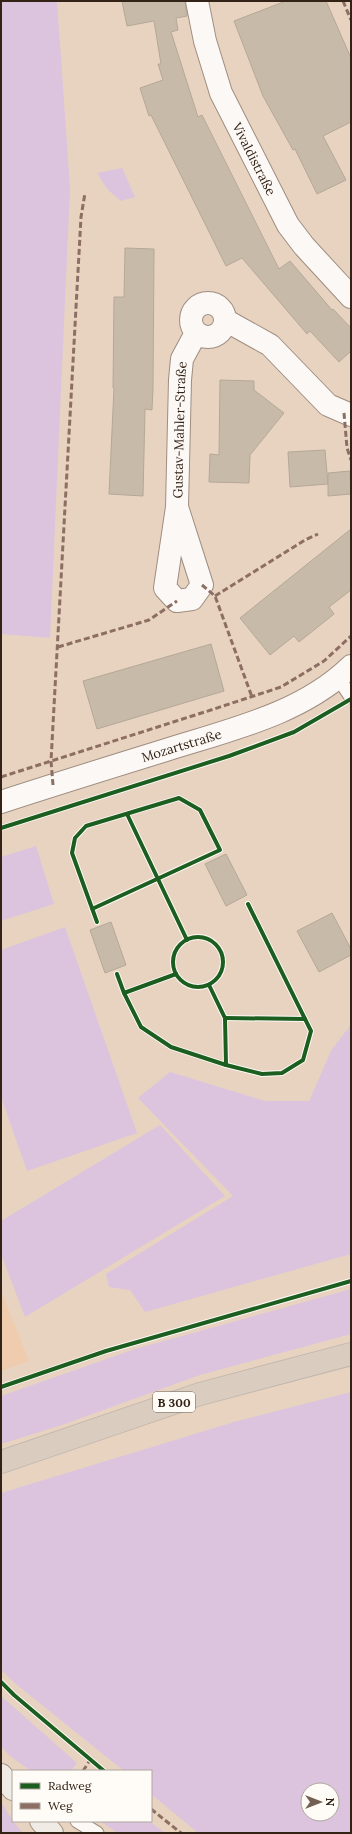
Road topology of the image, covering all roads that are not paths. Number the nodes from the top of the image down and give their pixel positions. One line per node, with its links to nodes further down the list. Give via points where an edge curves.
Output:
1 (197, 1): 2 (street, Vivaldistraße, via 205,41 221,93 285,218 304,246)
2 (351, 296)
3 (225, 320): 4 (street, via 221,331 212,337); 4 (street, via 222,310 217,305 200,304 190,318); 5 (street, via 270,345 328,405)
4 (196, 333): 6 (street, Gustav-Mahler-Straße, via 182,359)
5 (351, 415)
6 (177, 507)
7 (345, 672): 8 (lane); 9 (street, Mozartstraße, via 286,710)
8 (351, 697)
9 (1, 802)
10 (351, 1354): 11 (highway, B 300, via 200,1394)
11 (1, 1462)
12 (1, 1774): 13 (lane); 14 (main road)
13 (12, 1778)
14 (12, 1787)
15 (42, 1822): 17 (main road)
16 (79, 1822): 18 (lane)
17 (52, 1833)
18 (97, 1833)

